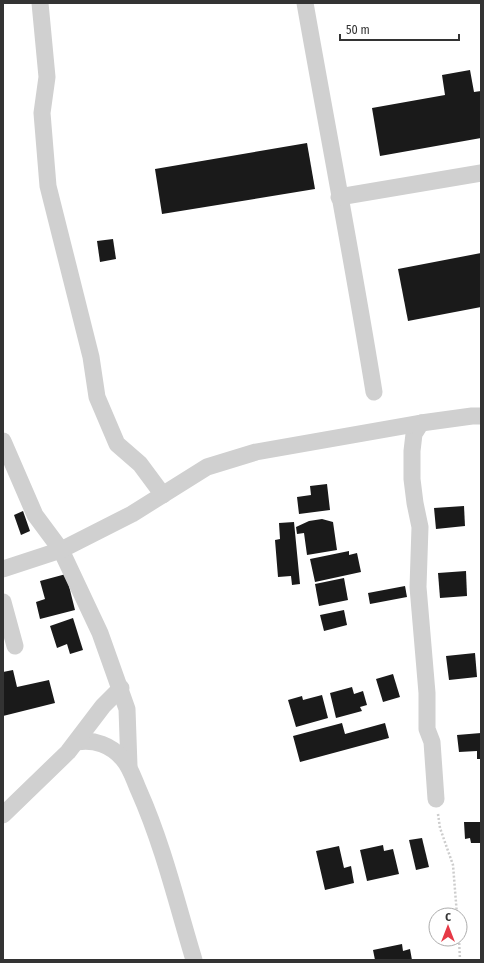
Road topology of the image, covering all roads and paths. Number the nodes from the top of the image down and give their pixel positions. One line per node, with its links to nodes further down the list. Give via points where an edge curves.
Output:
1 (40, 3): 9 (street, via 46,76 42,113 48,186 92,357 97,397 117,444 140,464)
2 (305, 3): 4 (street)
3 (481, 173): 4 (street)
4 (339, 197): 5 (street)
5 (374, 392)
6 (481, 416): 7 (street)
7 (421, 423): 9 (street, via 232,458 207,467); 17 (street, via 414,434 412,479 420,528 418,587 428,693 427,729 432,742)
8 (3, 442): 10 (street, via 35,515)
9 (163, 495): 10 (street, via 132,514)
10 (61, 550): 11 (street); 14 (street, via 100,633)
11 (3, 569)
12 (3, 602): 13 (street)
13 (15, 646)
14 (121, 688): 15 (street, via 103,706); 16 (street, via 127,709)
15 (77, 742): 16 (street, via 98,741 122,757); 18 (street)
16 (129, 766): 21 (street, via 151,820)
17 (436, 798): 19 (path, via 440,828 453,865)
18 (3, 815)
19 (456, 907)
20 (459, 947): 22 (path)
21 (194, 960)
22 (460, 960)

